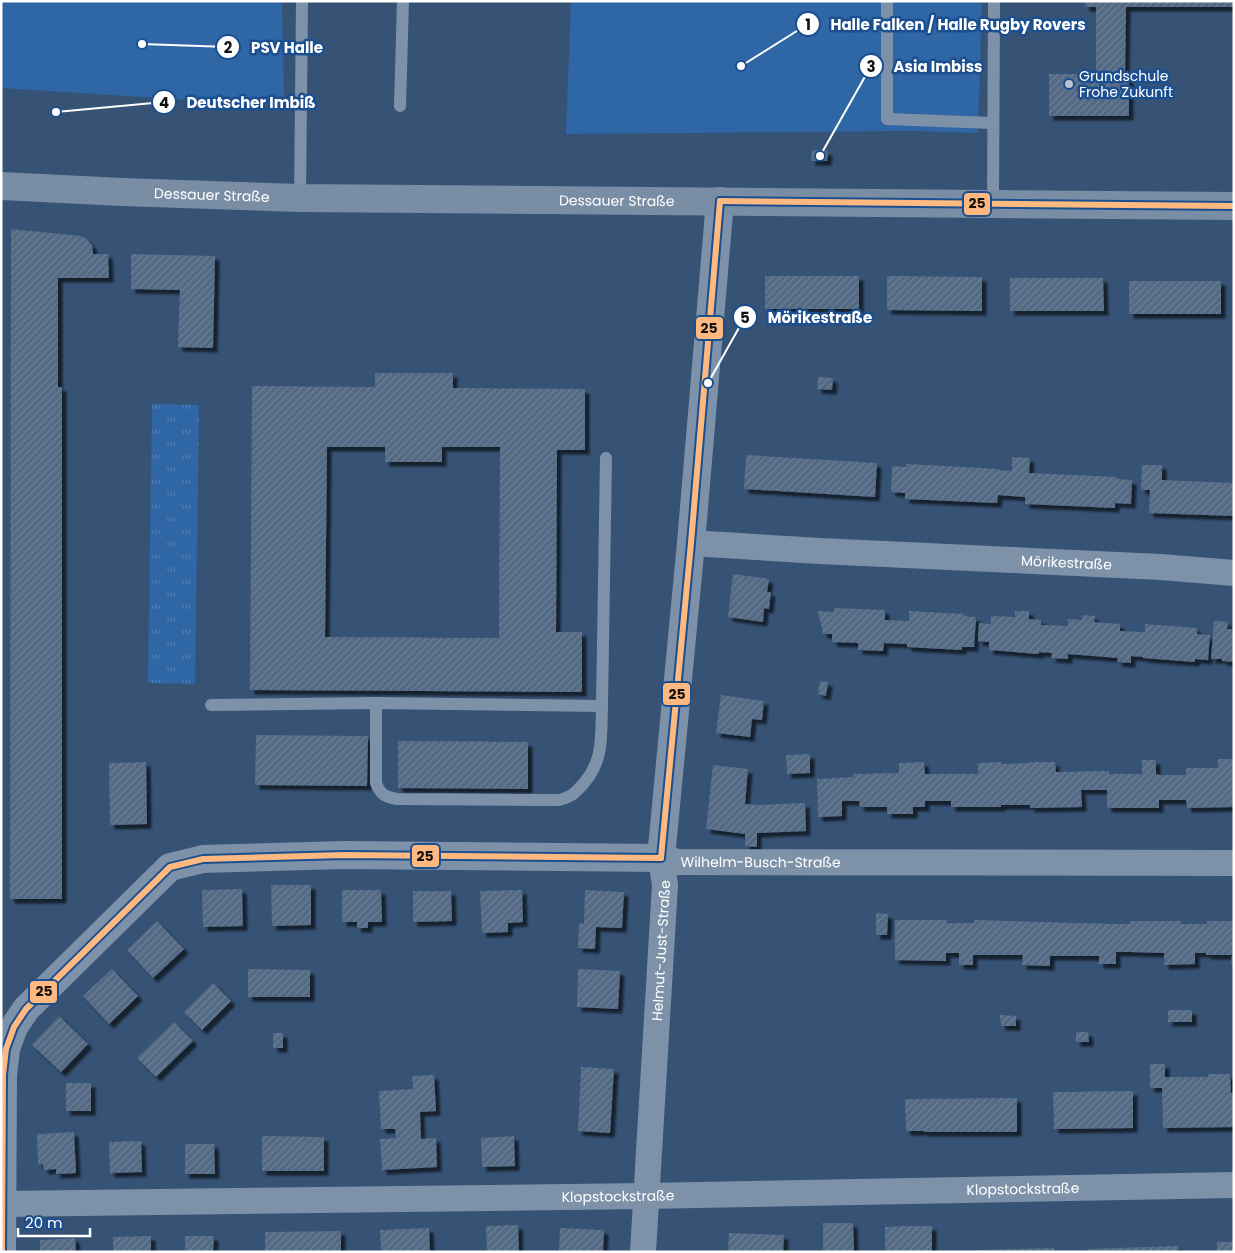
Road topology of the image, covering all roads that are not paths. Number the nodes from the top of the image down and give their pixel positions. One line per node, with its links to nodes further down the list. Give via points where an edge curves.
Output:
1 (302, 1): 8 (lane)
2 (403, 1): 5 (lane)
3 (887, 1): 6 (lane, via 887,120)
4 (994, 1): 6 (lane)
5 (400, 106)
6 (993, 123): 10 (lane)
7 (1, 186): 8 (main road, Dessauer Straße)
8 (300, 198): 9 (main road, Dessauer Straße)
9 (720, 201): 10 (main road, Dessauer Straße); 13 (street, Helmut-Just-Straße)
10 (993, 204): 11 (main road, Dessauer Straße)
11 (1234, 206)
12 (606, 458): 17 (lane)
13 (691, 542): 14 (street, Mörikestraße); 18 (street, Helmut-Just-Straße)
14 (1234, 572)
15 (376, 703): 16 (lane); 17 (lane); 17 (lane, via 376,783 384,795 397,799 559,800 572,796 596,765 601,741)
16 (211, 705)
17 (602, 706)
18 (662, 858): 19 (street, Wilhelm-Busch-Straße, via 678,862); 21 (street, Helmut-Just-Straße, via 665,885); 22 (street, Wilhelm-Busch-Straße, via 336,856 203,859 170,868 26,1009 14,1027 6,1049 3,1075)
19 (1234, 863)
20 (1234, 1185): 21 (street, Klopstockstraße)
21 (645, 1196): 22 (street, Klopstockstraße); 24 (street, Helmut-Just-Straße)
22 (2, 1204): 23 (street, Wilhelm-Busch-Straße)
23 (2, 1252)
24 (643, 1252)

